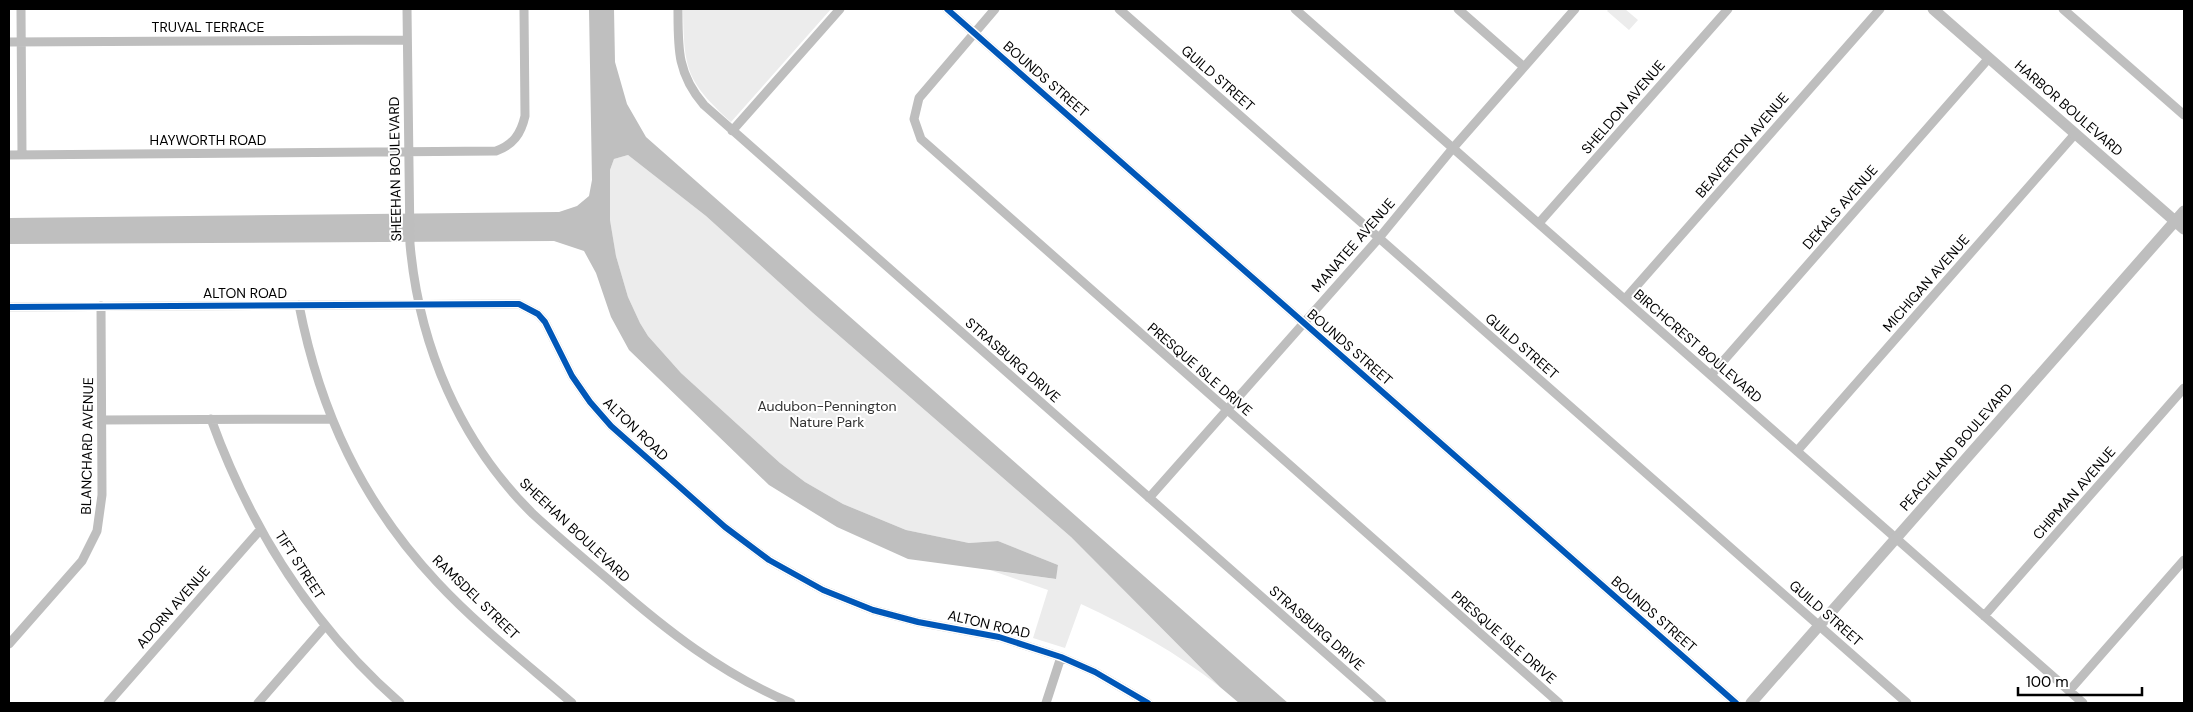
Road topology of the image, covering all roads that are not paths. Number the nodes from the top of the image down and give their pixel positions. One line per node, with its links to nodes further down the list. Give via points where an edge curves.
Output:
1 (21, 9): 18 (street)
2 (407, 9): 16 (street, SHEEHAN BOULEVARD)
3 (524, 9): 24 (street, HAYWORTH ROAD, via 525,116 522,130 514,141 496,151)
4 (678, 9): 21 (street, STRASBURG DRIVE, via 678,45 684,76 694,94)
5 (840, 9): 21 (street)
6 (947, 9): 15 (street, BOUNDS STREET)
7 (996, 9): 15 (street, PRESQUE ISLE DRIVE)
8 (1119, 9): 30 (street, GUILD STREET)
9 (1295, 9): 23 (street, BIRCHCREST BOULEVARD)
10 (1458, 9): 20 (street)
11 (1575, 9): 20 (street, MANATEE AVENUE)
12 (1728, 9): 28 (street, SHELDON AVENUE)
13 (1880, 9): 31 (street, BEAVERTON AVENUE)
14 (1933, 9): 19 (street, HARBOR BOULEVARD)
15 (975, 32): 36 (street, BOUNDS STREET); 39 (street, PRESQUE ISLE DRIVE, via 919,98 914,119 921,139)
16 (407, 40): 18 (street, TRUVAL TERRACE); 24 (street, SHEEHAN BOULEVARD)
17 (9, 42): 18 (street, TRUVAL TERRACE)
18 (21, 42): 26 (street)
19 (1989, 58): 22 (street, HARBOR BOULEVARD); 37 (street, DEKALS AVENUE)
20 (1524, 67): 23 (street, MANATEE AVENUE)
21 (732, 130): 44 (street, STRASBURG DRIVE)
22 (2075, 134): 29 (street, HARBOR BOULEVARD); 43 (street, MICHIGAN AVENUE)
23 (1453, 148): 28 (street, BIRCHCREST BOULEVARD); 30 (street, MANATEE AVENUE)
24 (408, 153): 26 (street, HAYWORTH ROAD); 32 (street, SHEEHAN BOULEVARD, via 410,244)
25 (9, 155): 26 (street, HAYWORTH ROAD)
26 (22, 155)
27 (2184, 211): 29 (street, PEACHLAND BOULEVARD)
28 (1539, 224): 31 (street, BIRCHCREST BOULEVARD)
29 (2180, 225): 46 (street, PEACHLAND BOULEVARD)
30 (1378, 238): 36 (street, MANATEE AVENUE); 50 (street, GUILD STREET)
31 (1625, 299): 37 (street, BIRCHCREST BOULEVARD)
32 (418, 304): 33 (street, ALTON ROAD); 52 (street, ALTON ROAD, via 518,304 538,314 572,376 611,426 726,527 795,576 873,610 999,637); 58 (street, SHEEHAN BOULEVARD, via 437,368 462,420 494,469 519,499 681,641 739,678)
33 (299, 305): 34 (street, ALTON ROAD); 41 (street, RAMSDEL STREET, via 311,360)
34 (101, 306): 35 (street, ALTON ROAD); 42 (street, BLANCHARD AVENUE)
35 (9, 307)
36 (1304, 323): 39 (street, MANATEE AVENUE); 63 (street, BOUNDS STREET)
37 (1711, 375): 43 (street, BIRCHCREST BOULEVARD)
38 (2184, 388): 48 (street, CHIPMAN AVENUE)
39 (1226, 410): 44 (street, MANATEE AVENUE); 62 (street, PRESQUE ISLE DRIVE)
40 (211, 419): 41 (street); 42 (street); 45 (street, TIFT STREET, via 231,472)
41 (331, 419): 57 (street, RAMSDEL STREET, via 374,502 419,562 457,602)
42 (102, 420): 51 (street, BLANCHARD AVENUE, via 102,502 97,531 82,560)
43 (1797, 451): 46 (street, BIRCHCREST BOULEVARD)
44 (1149, 498): 61 (street, STRASBURG DRIVE)
45 (260, 530): 49 (street, TIFT STREET, via 289,578); 54 (street, ADORN AVENUE)
46 (1896, 538): 48 (street, BIRCHCREST BOULEVARD); 50 (street, PEACHLAND BOULEVARD)
47 (2184, 560): 53 (street)
48 (1984, 616): 53 (street, BIRCHCREST BOULEVARD)
49 (326, 626): 55 (street); 56 (street, TIFT STREET, via 355,660)
50 (1819, 626): 64 (street, PEACHLAND BOULEVARD); 65 (street, GUILD STREET)
51 (9, 644)
52 (1061, 657): 59 (street); 60 (street, ALTON ROAD)
53 (2069, 691): 66 (street, BIRCHCREST BOULEVARD)
54 (108, 703)
55 (258, 703)
56 (400, 703)
57 (572, 703)
58 (791, 703)
59 (1046, 703)
60 (1148, 703)
61 (1382, 703)
62 (1559, 703)
63 (1736, 703)
64 (1751, 703)
65 (1907, 703)
66 (2084, 703)

